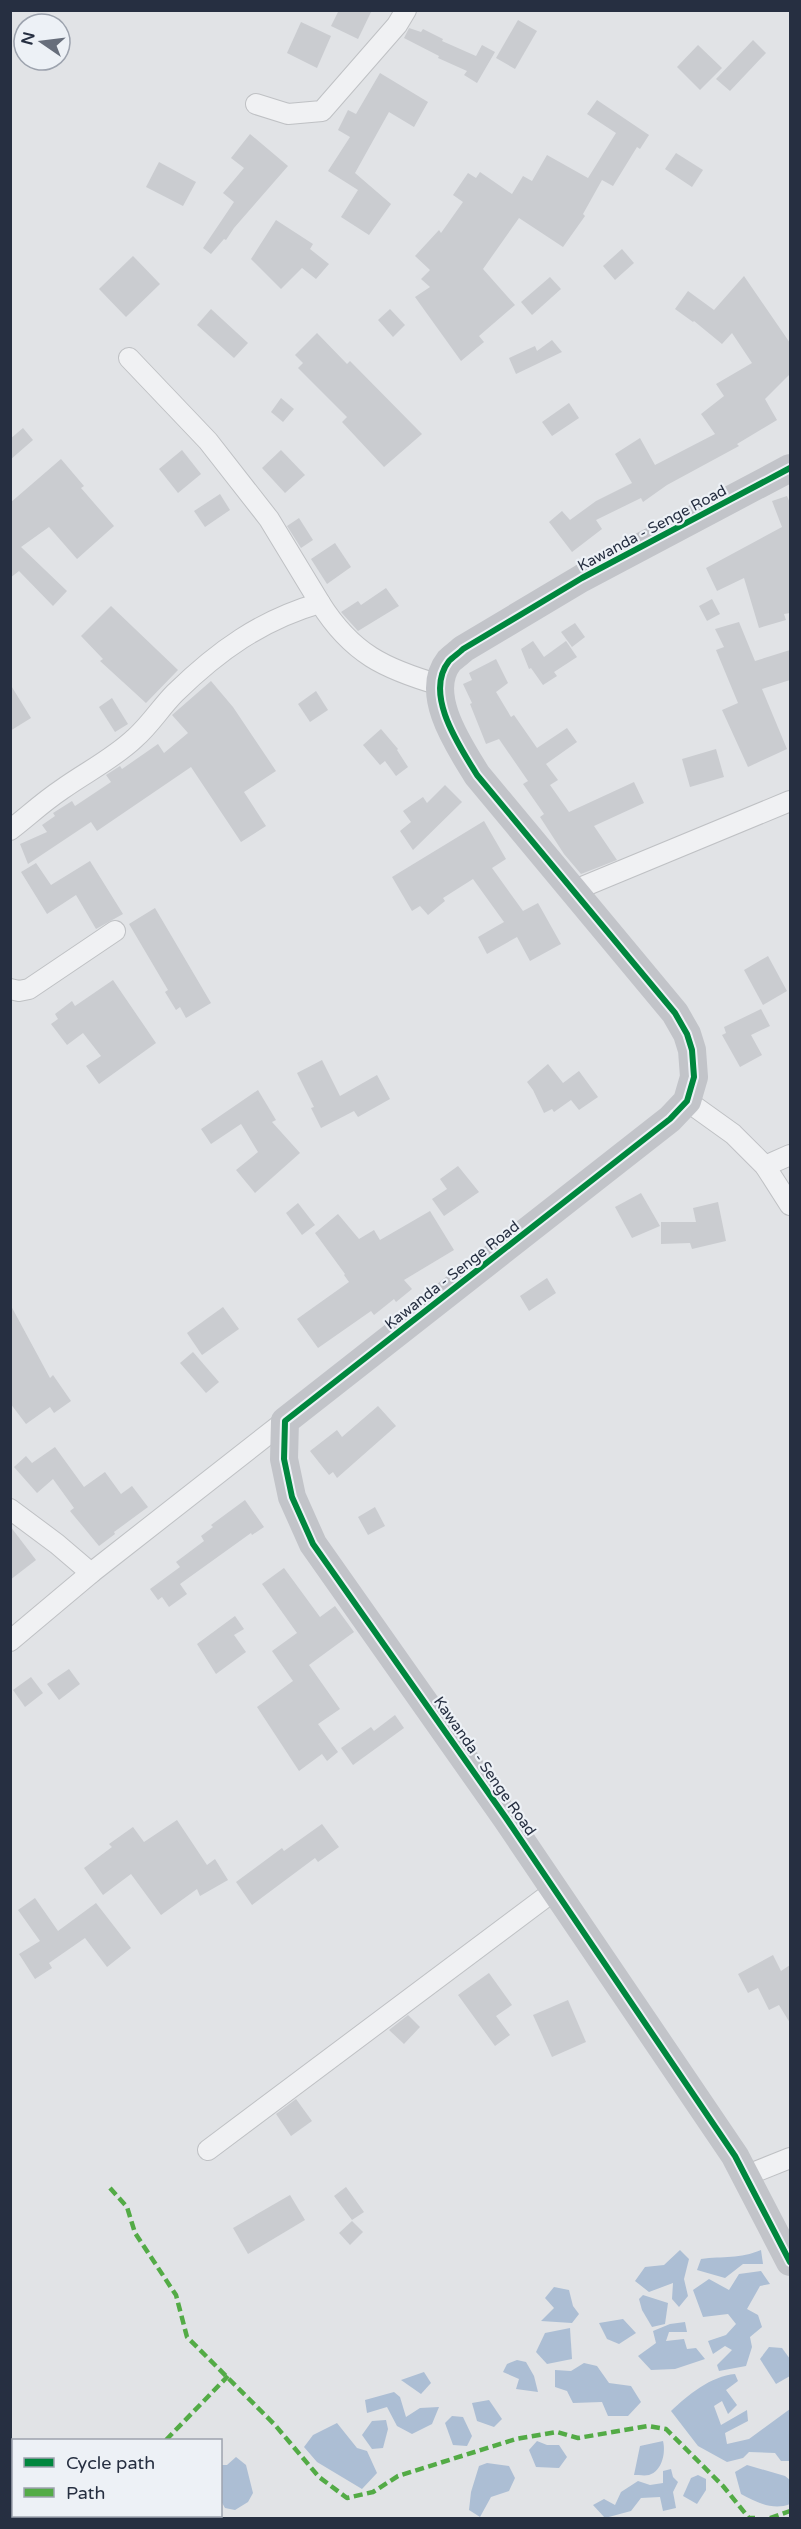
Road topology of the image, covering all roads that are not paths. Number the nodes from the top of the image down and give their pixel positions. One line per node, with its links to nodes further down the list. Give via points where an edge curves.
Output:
1 (406, 10): 2 (street, via 322,111 288,114)
2 (256, 104)
3 (129, 358): 5 (street, via 208,441 269,519)
4 (790, 468): 6 (street, Kawanda - Senge Road, via 582,578 463,648 447,663)
5 (320, 603): 6 (street, via 331,620 378,664); 8 (street, via 267,623 226,647 174,694 136,737)
6 (440, 686): 9 (street, via 451,733 477,775)
7 (790, 801): 9 (street)
8 (10, 830)
9 (575, 890): 12 (street, via 675,1013 687,1034 693,1077)
10 (115, 931): 11 (street, via 29,989)
11 (10, 989)
12 (687, 1101): 14 (street, via 734,1134); 16 (street, Kawanda - Senge Road, via 670,1119)
13 (790, 1155): 14 (street)
14 (765, 1166): 15 (street)
15 (790, 1205)
16 (285, 1421): 18 (street); 20 (street, Kawanda - Senge Road, via 284,1460 292,1497 313,1544)
17 (10, 1509): 18 (street)
18 (92, 1573): 19 (street)
19 (10, 1641)
20 (555, 1890): 21 (street); 23 (street, Kawanda - Senge Road)
21 (208, 2150)
22 (790, 2158): 23 (street)
23 (745, 2176): 24 (street, Kawanda - Senge Road)
24 (790, 2262)

